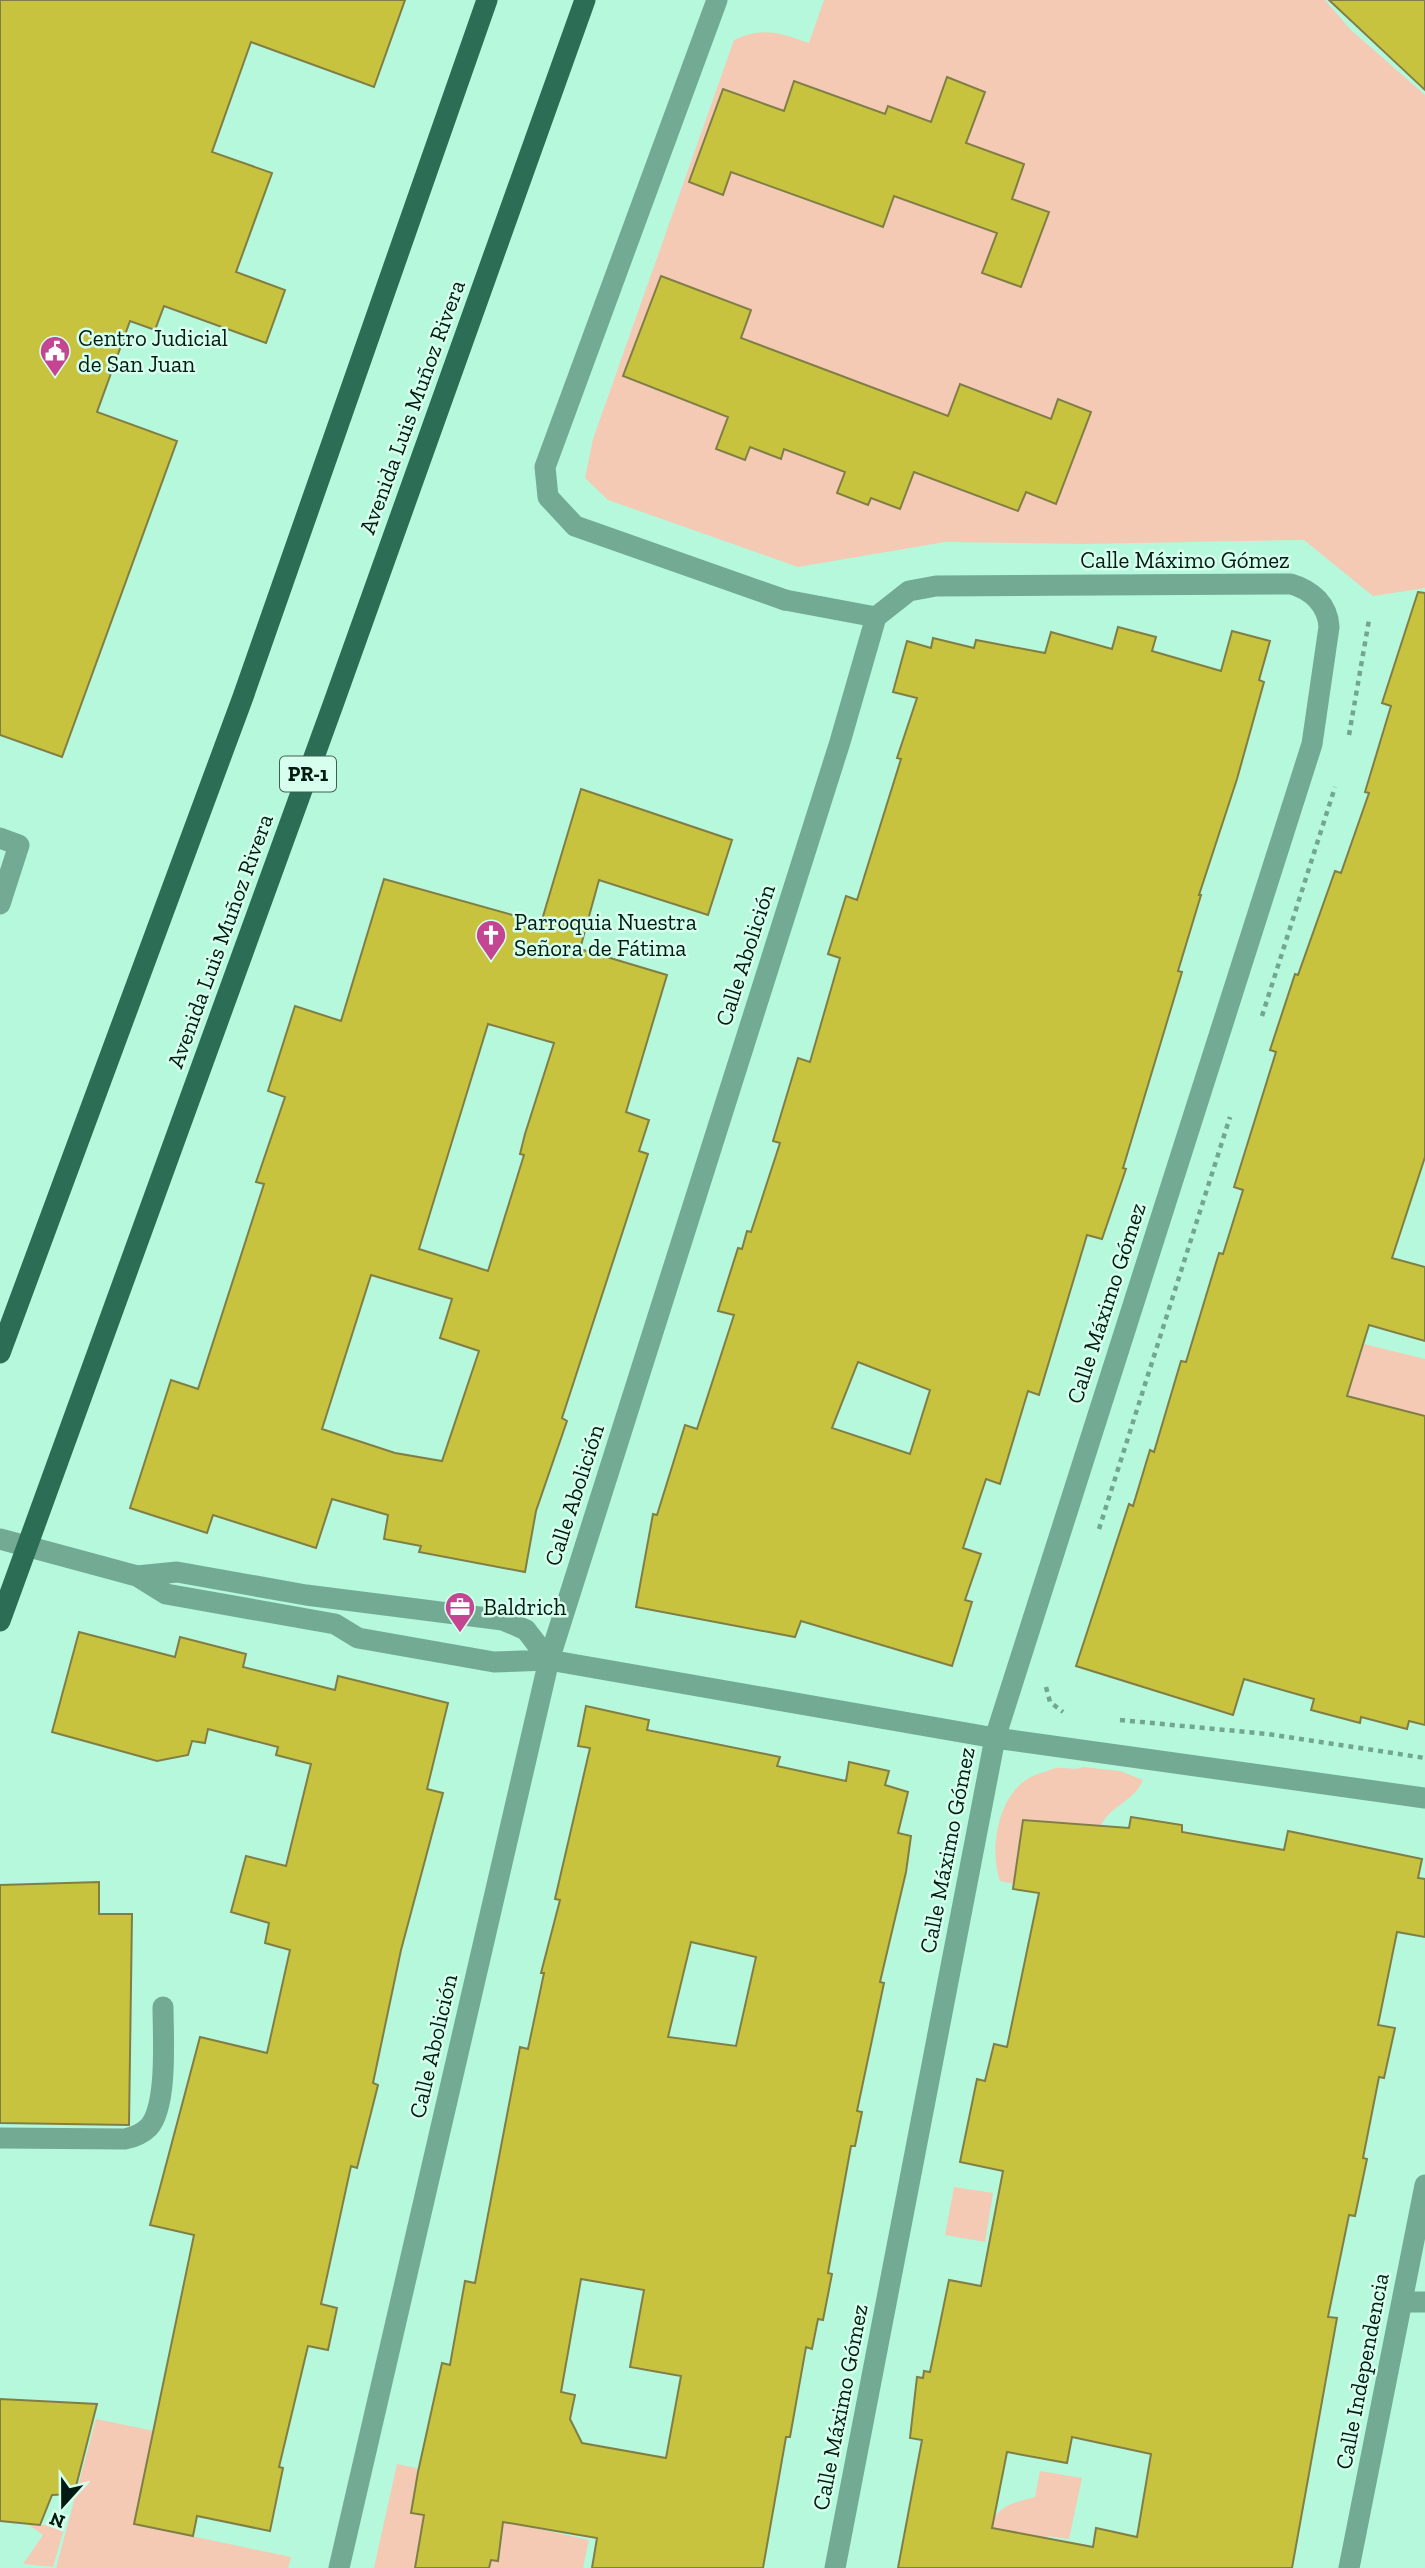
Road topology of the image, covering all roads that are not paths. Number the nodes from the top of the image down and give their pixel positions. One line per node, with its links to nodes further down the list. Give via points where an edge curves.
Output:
1 (487, 0): 7 (main road, via 243,697)
2 (585, 0): 9 (main road, Avenida Luis Muñoz Rivera / PR-1)
3 (717, 0): 4 (street, via 545,467 548,496 575,526 785,600)
4 (876, 617): 12 (street, Calle Abolición); 13 (street, Calle Máximo Gómez, via 909,591 936,586 1291,584 1312,593 1329,617 1312,744)
5 (0, 838): 6 (street, via 19,845)
6 (0, 904)
7 (0, 1353)
8 (0, 1539): 9 (street)
9 (28, 1546): 10 (street); 11 (main road, Avenida Luis Muñoz Rivera / PR-1)
10 (137, 1576): 12 (street, via 166,1594 335,1624 358,1638 494,1662); 12 (street, via 177,1572 306,1595 503,1620 526,1630)
11 (0, 1621)
12 (549, 1660): 13 (street); 20 (street, Calle Abolición)
13 (995, 1738): 14 (street); 21 (street, Calle Máximo Gómez)
14 (1425, 1798)
15 (163, 2007): 16 (street, via 160,2092 151,2125 139,2135 125,2139)
16 (0, 2138)
17 (1425, 2185): 18 (street, Calle Independencia)
18 (1403, 2302): 19 (street); 22 (street, Calle Independencia)
19 (1425, 2302)
20 (339, 2568)
21 (835, 2568)
22 (1349, 2568)

